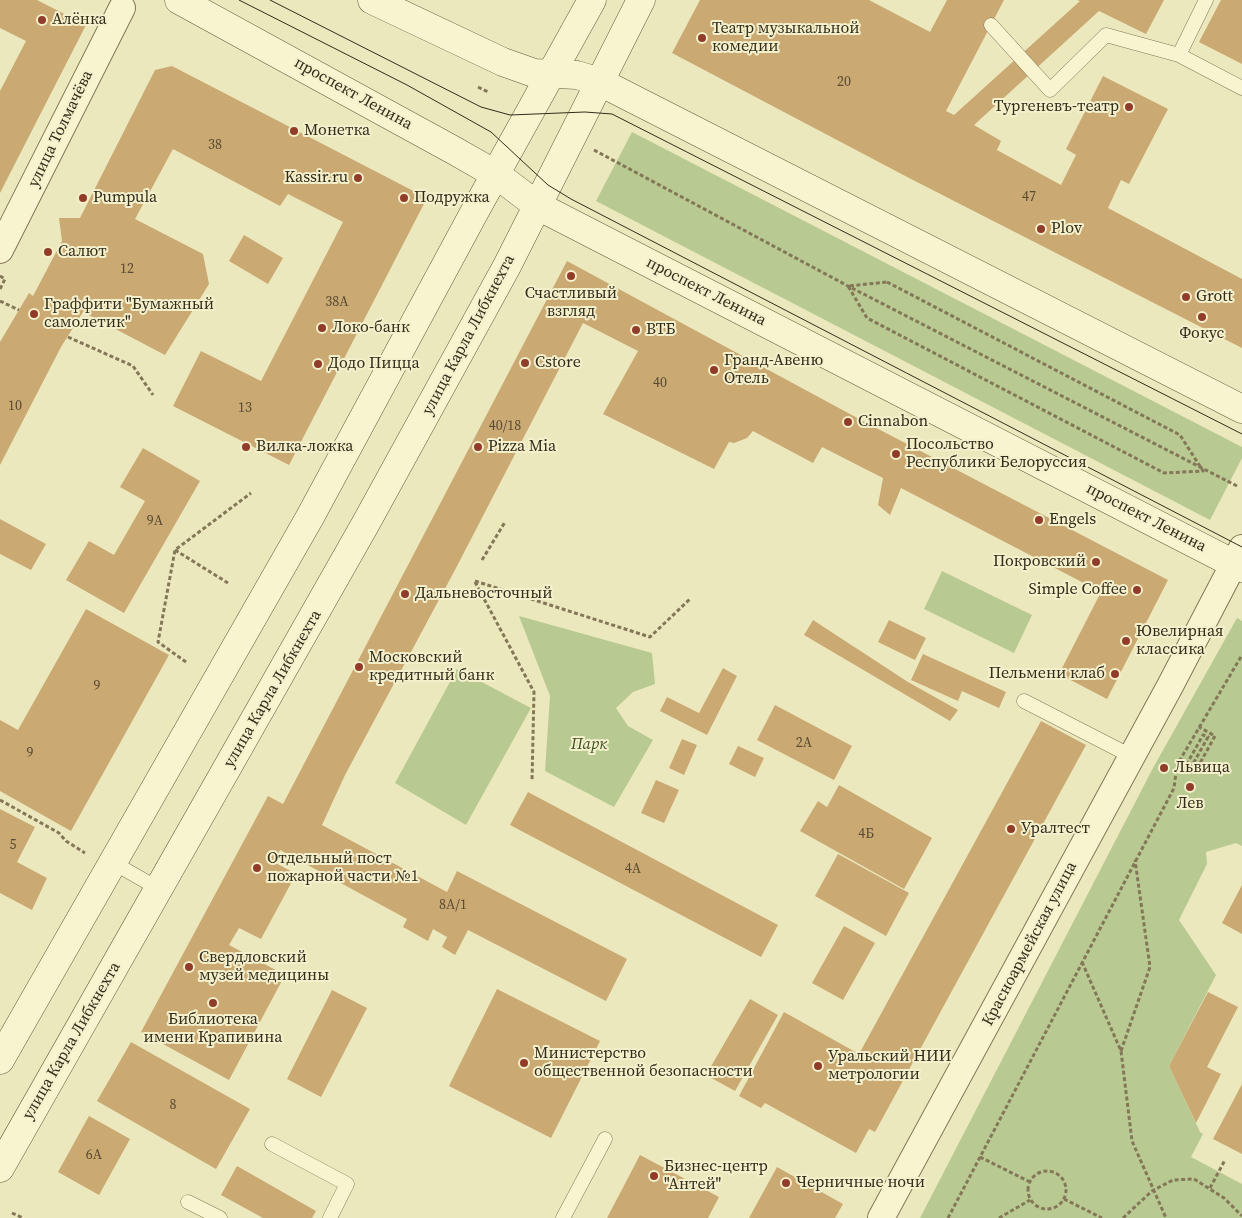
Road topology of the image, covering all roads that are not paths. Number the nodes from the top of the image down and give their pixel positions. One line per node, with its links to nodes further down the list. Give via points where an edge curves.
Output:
1 (178, 0): 12 (main road, проспект Ленина)
2 (372, 0): 9 (main road, via 503,62 534,73)
3 (592, 0): 9 (main road)
4 (641, 0): 10 (main road)
5 (1206, 0): 8 (lane)
6 (122, 8): 14 (street, улица Толмачёва)
7 (991, 25): 8 (lane, via 1050,90 1106,35)
8 (1179, 55): 11 (lane)
9 (553, 73): 10 (main road, via 577,75); 12 (main road)
10 (600, 82): 13 (main road, улица Карла Либкнехта); 15 (main road)
11 (1242, 88)
12 (497, 175): 13 (main road, проспект Ленина); 19 (main road, via 475,210 310,517)
13 (538, 206): 16 (main road, проспект Ленина); 20 (main road, улица Карла Либкнехта, via 366,523)
14 (0, 250)
15 (1242, 409)
16 (1239, 560): 18 (street, Красноармейская улица)
17 (1024, 701): 18 (lane)
18 (1131, 756): 29 (street, Красноармейская улица)
19 (112, 862): 20 (lane); 21 (main road)
20 (159, 889): 24 (main road, улица Карла Либкнехта)
21 (0, 1060)
22 (605, 1139): 28 (lane)
23 (272, 1144): 27 (lane, via 347,1184)
24 (0, 1168)
25 (188, 1202): 26 (lane)
26 (220, 1218)
27 (330, 1218)
28 (563, 1218)
29 (882, 1218)

